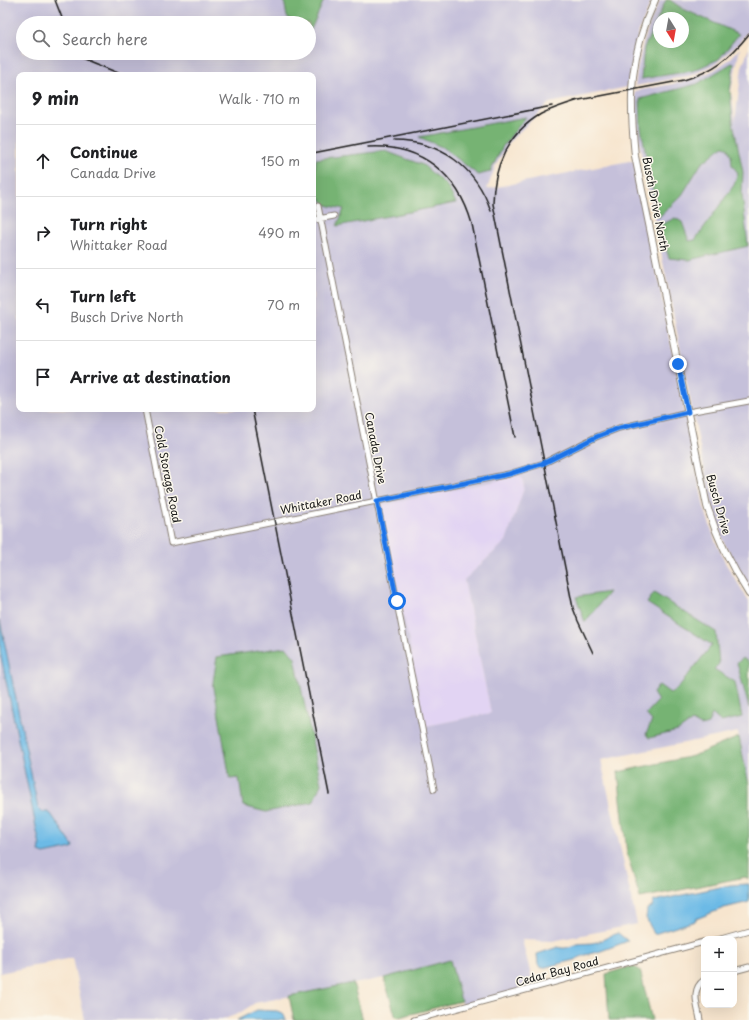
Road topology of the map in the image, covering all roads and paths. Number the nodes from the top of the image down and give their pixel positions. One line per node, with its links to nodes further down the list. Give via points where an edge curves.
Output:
1 (655, 0): 8 (street, Busch Drive North, via 637,49 632,90 632,122 636,156)
2 (318, 206): 4 (street, Canada Drive)
3 (334, 216): 4 (street)
4 (321, 219): 5 (street); 9 (street, Canada Drive)
5 (316, 220)
6 (749, 401): 8 (street, Whittaker Road)
7 (146, 412): 10 (street, Cold Storage Road)
8 (688, 412): 9 (street, Whittaker Road, via 619,428 526,470); 11 (street, Busch Drive, via 713,525 724,551)
9 (377, 501): 10 (street, Whittaker Road); 12 (street, Canada Drive)
10 (171, 543)
11 (749, 594)
12 (434, 789)
13 (749, 930): 14 (street)
14 (728, 936)
15 (701, 943): 19 (street, Cedar Bay Road)
16 (749, 967): 17 (street)
17 (737, 970)
18 (701, 982): 20 (street, via 695,994)
19 (414, 1020)
20 (700, 1020)

